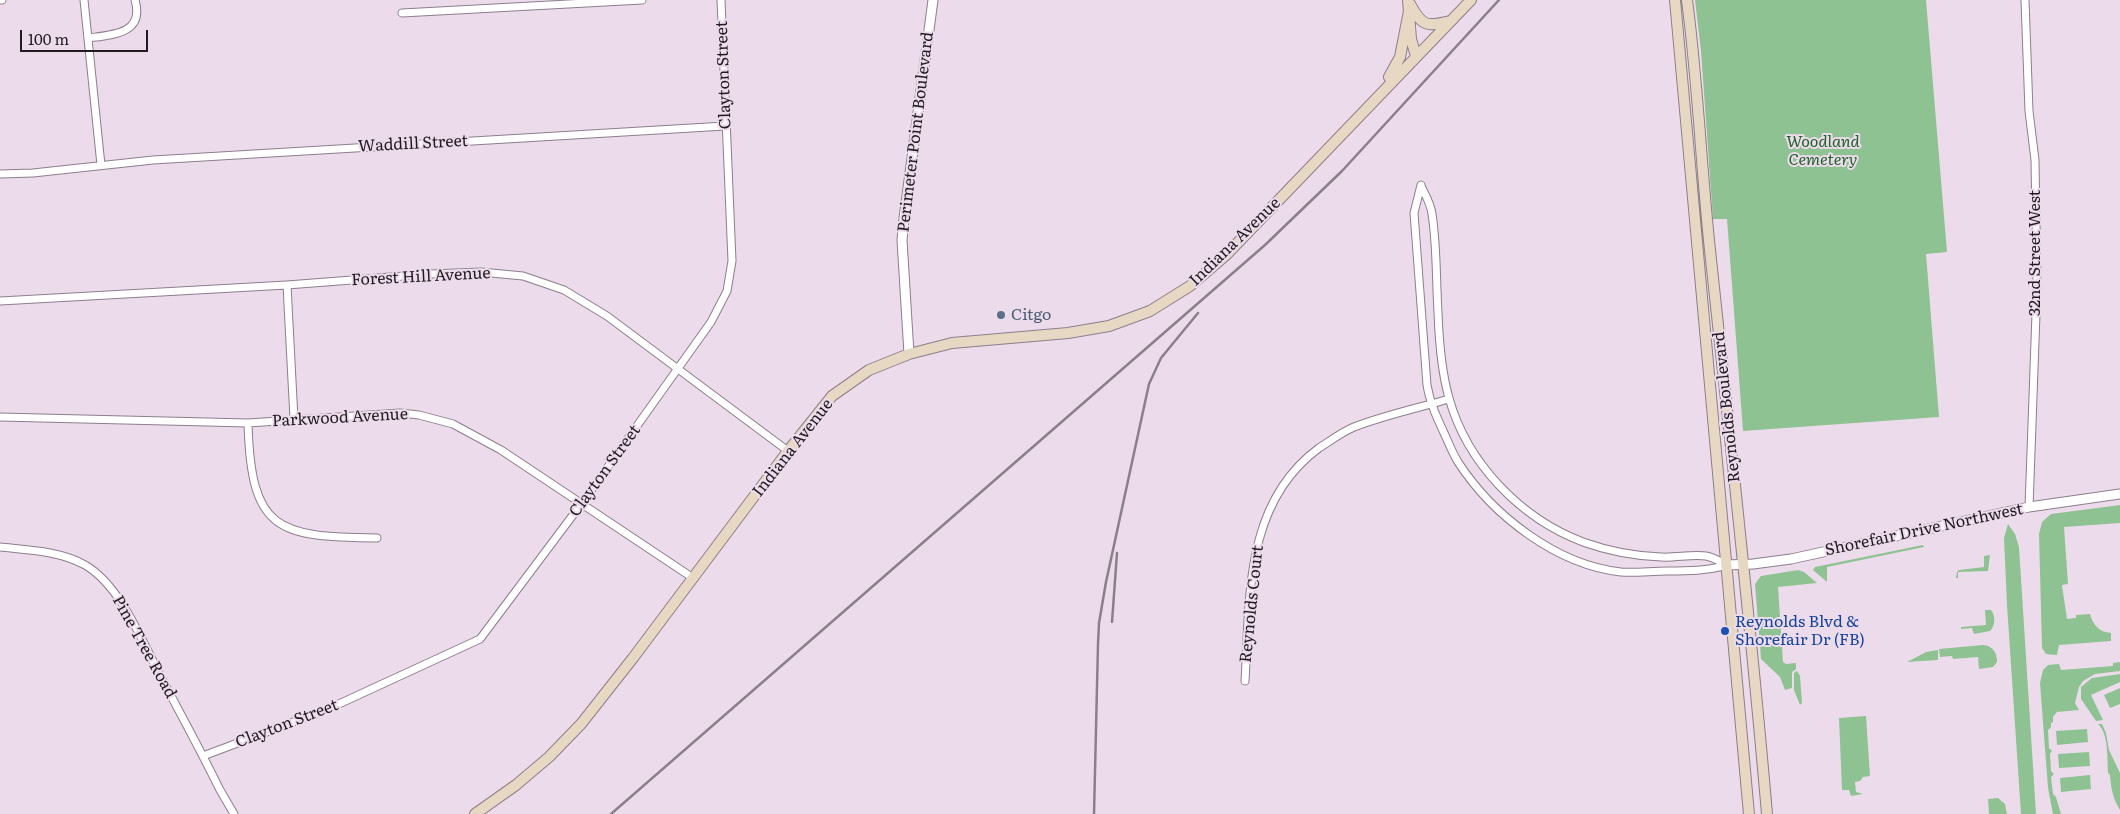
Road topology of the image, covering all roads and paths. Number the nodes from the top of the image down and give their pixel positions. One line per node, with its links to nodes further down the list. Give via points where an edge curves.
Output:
1 (84, 0): 14 (street)
2 (135, 0): 14 (street, via 137,14 130,28 112,35)
3 (642, 0): 12 (street)
4 (721, 0): 17 (street, Clayton Street)
5 (933, 0): 22 (street, Perimeter Point Boulevard, via 902,240)
6 (1408, 0): 11 (main road); 13 (main road, via 1422,22 1433,25)
7 (1471, 0): 13 (main road, Indiana Avenue)
8 (1675, 0): 36 (main road, Reynolds Boulevard)
9 (1686, 0): 35 (main road, Reynolds Boulevard)
10 (2025, 0): 32 (street, 32nd Street West, via 2029,111 2035,160 2037,286)
11 (1409, 12): 15 (main road); 16 (main road, via 1398,61)
12 (402, 13)
13 (1451, 20): 15 (main road, Indiana Avenue)
14 (88, 38): 18 (street)
15 (1416, 56): 16 (main road, Indiana Avenue)
16 (1376, 97): 22 (main road, Indiana Avenue, via 1226,255 1190,286 1150,311 1109,326 1076,332 952,343)
17 (725, 126): 18 (street, Waddill Street); 23 (street, Clayton Street, via 732,222 731,276 722,302)
18 (101, 165): 19 (street, Waddill Street)
19 (0, 174)
20 (287, 285): 21 (street, Forest Hill Avenue); 23 (street, Forest Hill Avenue, via 481,272 523,276 555,286 581,299); 27 (street)
21 (0, 301)
22 (909, 354): 29 (main road, Indiana Avenue, via 868,370 832,396)
23 (678, 370): 29 (street, Forest Hill Avenue); 31 (street, Clayton Street)
24 (1449, 399): 25 (street, Reynolds Court); 25 (street, Shorefair Drive Northwest, via 1439,332 1432,212 1421,186 1414,213); 36 (street, Shorefair Drive Northwest, via 1462,432 1482,465 1516,501 1558,530 1583,542 1633,555 1708,556)
25 (1430, 404): 36 (street, Shorefair Drive Northwest, via 1458,461 1485,498 1505,517 1558,553 1621,572 1709,570); 38 (street, Reynolds Court, via 1353,427 1333,438 1304,459 1282,488 1267,513 1254,553)
26 (0, 417): 28 (street, Parkwood Avenue)
27 (294, 419): 28 (street, Parkwood Avenue); 31 (street, Parkwood Avenue, via 400,413 438,419 471,432)
28 (248, 423): 33 (street, via 248,452 254,487 261,504 278,522 306,534)
29 (788, 451): 37 (main road, Indiana Avenue)
30 (2120, 494): 32 (street, Shorefair Drive Northwest)
31 (582, 503): 37 (street, Parkwood Avenue); 39 (street, Clayton Street, via 480,639 328,709)
32 (2029, 507): 35 (street, Shorefair Drive Northwest, via 1791,559)
33 (377, 538)
34 (0, 547): 39 (street, Pine Tree Road, via 63,556 85,565 100,576 133,624)
35 (1745, 564): 36 (street, Shorefair Drive Northwest); 43 (main road, Reynolds Boulevard)
36 (1727, 565): 42 (main road, Reynolds Boulevard)
37 (693, 578): 41 (main road, Indiana Avenue, via 634,658 568,737 516,785)
38 (1245, 681)
39 (203, 756): 40 (street, Pine Tree Road)
40 (234, 814)
41 (475, 814)
42 (1749, 814)
43 (1767, 814)

